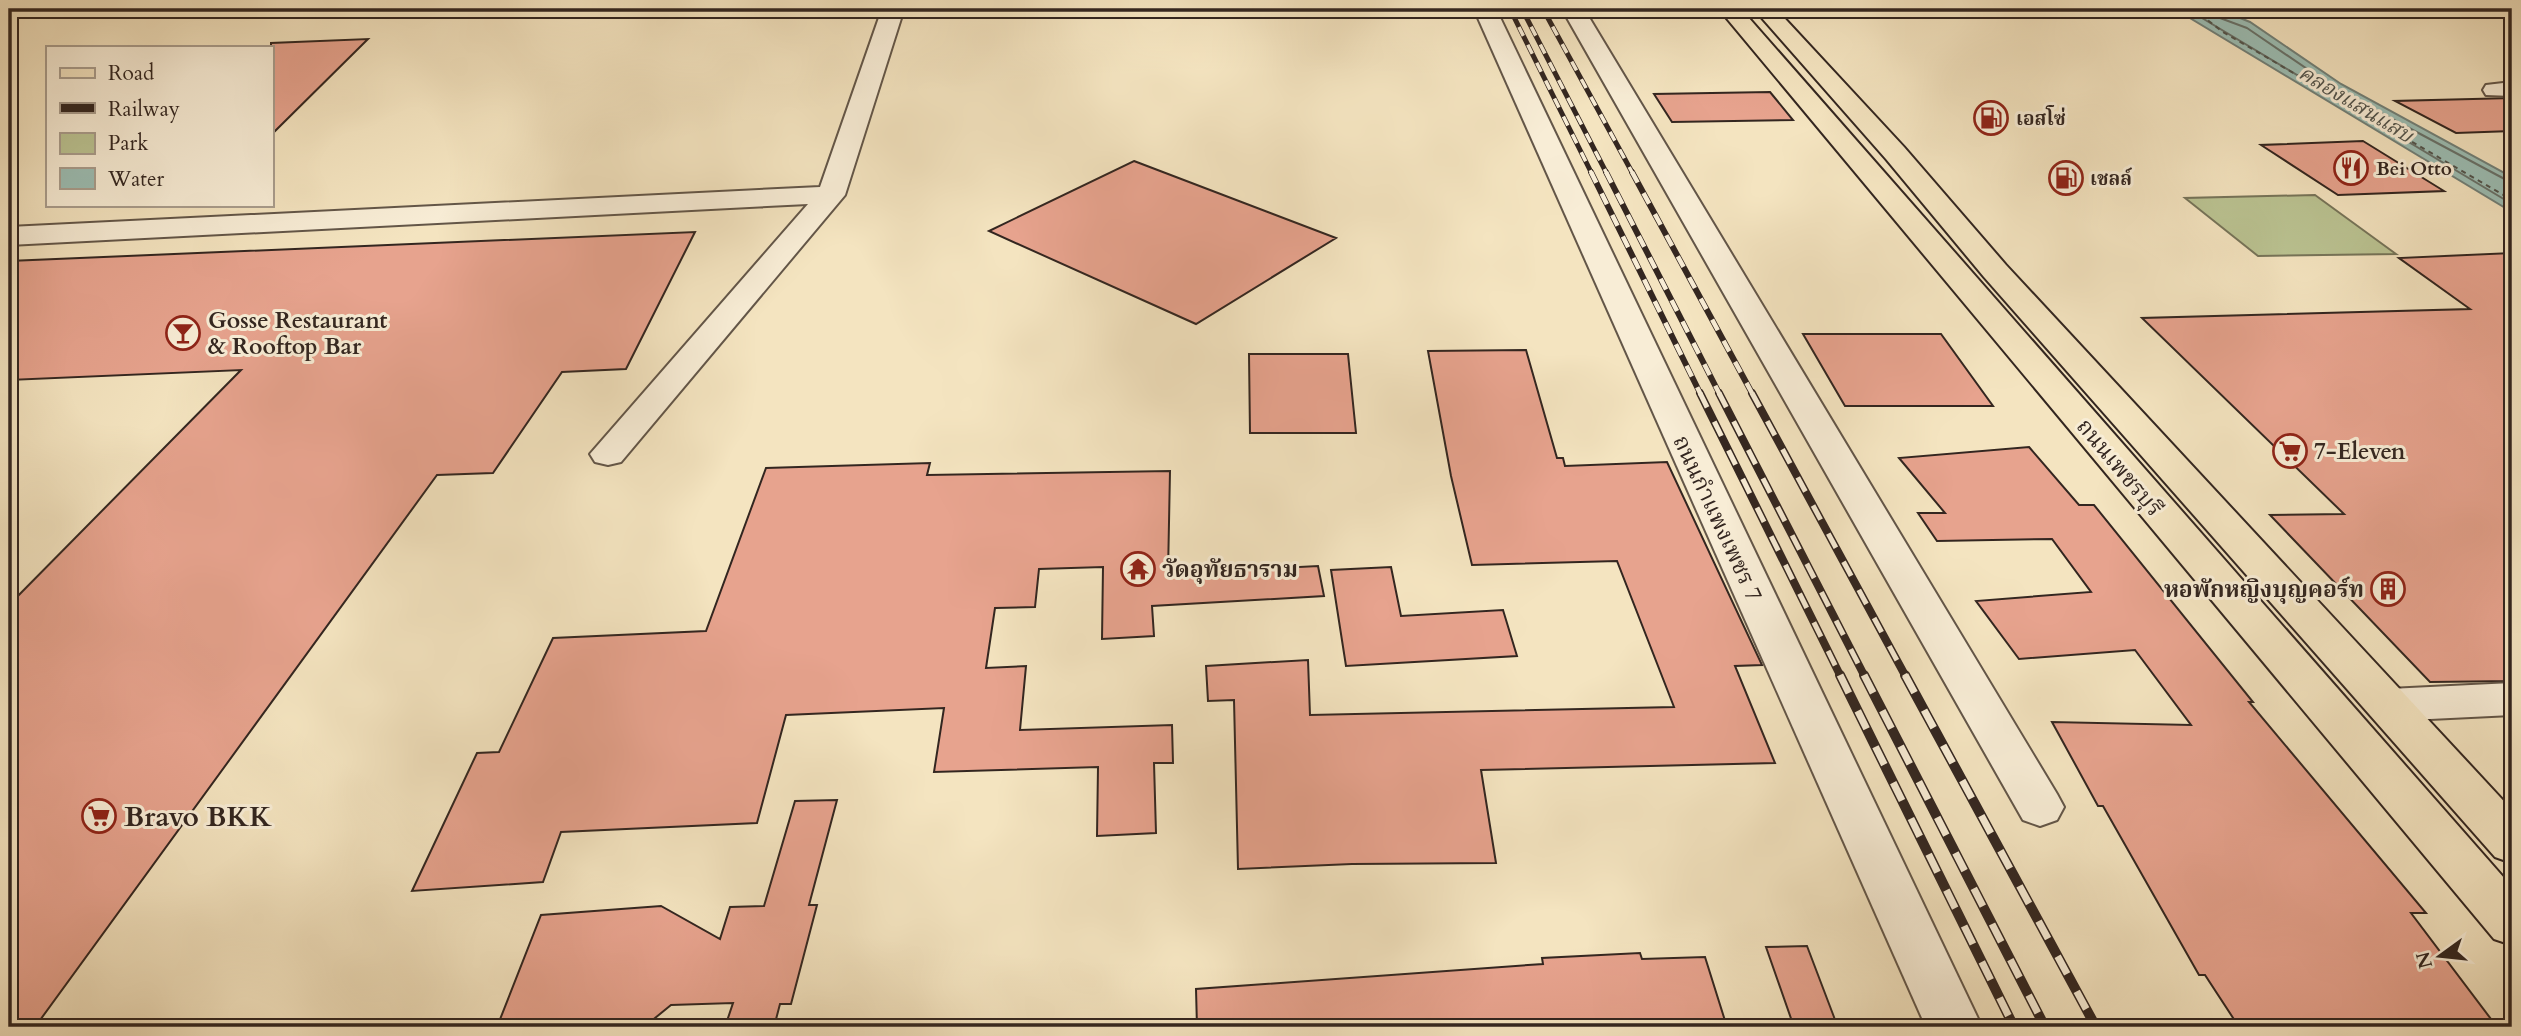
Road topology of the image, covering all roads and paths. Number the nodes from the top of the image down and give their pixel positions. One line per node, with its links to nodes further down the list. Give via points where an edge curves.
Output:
1 (893, 9): 6 (street)
2 (1485, 9): 16 (street, ถนนกำแพงเพชร 7)
3 (1573, 9): 13 (street)
4 (1730, 9): 10 (main road, ถนนเพชรบุรี)
5 (1765, 9): 9 (main road, ถนนเพชรบุรี)
6 (831, 195): 7 (street); 8 (street)
7 (9, 236)
8 (608, 454)
9 (2167, 461): 10 (main road); 12 (main road, ถนนเพชรบุรี)
10 (2118, 464): 15 (main road, ถนนเพชรบุรี)
11 (2512, 699): 12 (street)
12 (2389, 705): 14 (main road, ถนนเพชรบุรี)
13 (2040, 807)
14 (2512, 844)
15 (2512, 923)
16 (1954, 1027)

